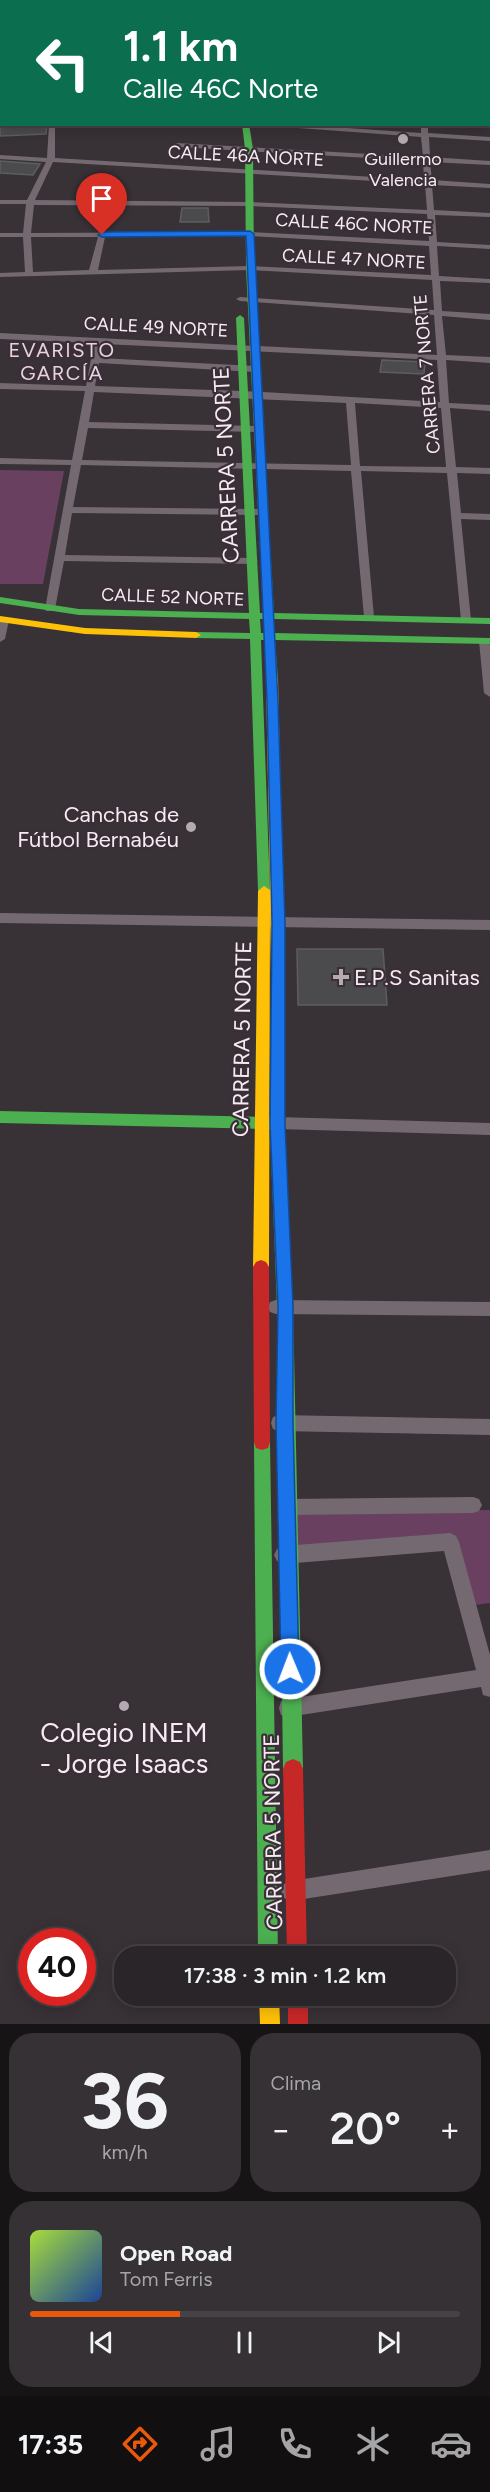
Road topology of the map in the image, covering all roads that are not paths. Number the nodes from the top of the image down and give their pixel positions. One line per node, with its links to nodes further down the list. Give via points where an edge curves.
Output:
1 (52, 126): 12 (street)
2 (238, 126): 9 (street, CARRERA 5 NORTE)
3 (245, 126): 9 (street, CARRERA 5 NORTE)
4 (275, 126): 6 (street)
5 (424, 126): 6 (street, CARRERA 7 NORTE)
6 (425, 136): 7 (street); 11 (street, CARRERA 7 NORTE)
7 (490, 139)
8 (177, 145): 9 (street)
9 (245, 149): 11 (street); 14 (street, CARRERA 5 NORTE)
10 (0, 157): 12 (street, CALLE 46A NORTE)
11 (427, 159): 13 (street); 15 (street, CARRERA 7 NORTE)
12 (51, 160): 14 (street, CALLE 46A NORTE); 18 (street)
13 (490, 163)
14 (244, 170): 15 (street, CALLE 46A NORTE); 19 (street, CARRERA 5 NORTE)
15 (427, 183): 16 (street, CALLE 46A NORTE); 20 (street, CARRERA 7 NORTE)
16 (490, 186)
17 (0, 202): 18 (street)
18 (30, 202): 19 (street); 24 (street)
19 (245, 204): 20 (street); 22 (street, CARRERA 5 NORTE)
20 (431, 213): 21 (street); 26 (street, CARRERA 7 NORTE)
21 (490, 215)
22 (245, 234): 25 (street, CALLE 46C NORTE); 26 (street, CALLE 46C NORTE); 28 (street, CARRERA 5 NORTE)
23 (0, 235): 24 (street, CALLE 46C NORTE)
24 (27, 235): 25 (street, CALLE 46C NORTE); 30 (street)
25 (102, 235): 29 (street)
26 (435, 244): 27 (street, CALLE 46C NORTE); 32 (street, CARRERA 7 NORTE)
27 (490, 247)
28 (244, 268): 29 (street, CALLE 47 NORTE); 32 (street, CALLE 47 NORTE); 34 (street, CARRERA 5 NORTE)
29 (93, 272): 30 (street, CALLE 47 NORTE)
30 (29, 274): 31 (street, CALLE 47 NORTE)
31 (0, 275)
32 (436, 279): 33 (street, CALLE 47 NORTE); 35 (street, CARRERA 7 NORTE)
33 (490, 281)
34 (246, 299): 35 (street); 39 (street, CARRERA 5 NORTE)
35 (437, 314): 36 (street); 40 (street, CARRERA 7 NORTE)
36 (490, 317)
37 (0, 336): 38 (street, CALLE 49 NORTE)
38 (99, 340): 39 (street, CALLE 49 NORTE); 41 (street)
39 (247, 348): 40 (street, CALLE 49 NORTE); 43 (street, CARRERA 5 NORTE)
40 (443, 358): 42 (street, CALLE 49 NORTE); 48 (street, CARRERA 7 NORTE)
41 (96, 360): 43 (street); 45 (street)
42 (490, 360)
43 (249, 368): 46 (street, CARRERA 5 NORTE)
44 (1, 388): 45 (street)
45 (91, 389): 46 (street); 50 (street)
46 (250, 395): 47 (street); 51 (street, CARRERA 5 NORTE)
47 (350, 400): 48 (street); 56 (street)
48 (445, 406): 49 (street); 57 (street, CARRERA 7 NORTE)
49 (490, 408)
50 (85, 425): 51 (street); 53 (street)
51 (252, 429): 54 (street, CARRERA 5 NORTE); 55 (street, CARRERA 5 NORTE)
52 (0, 461): 53 (street)
53 (76, 462): 54 (street); 59 (street)
54 (247, 467): 55 (street); 60 (street, CARRERA 5 NORTE)
55 (262, 467): 56 (street); 60 (street, CARRERA 5 NORTE)
56 (357, 468): 57 (street); 69 (street)
57 (451, 470): 58 (street); 61 (street, CARRERA 7 NORTE)
58 (490, 471)
59 (67, 510): 60 (street); 63 (street)
60 (257, 512): 64 (street, CARRERA 5 NORTE); 73 (street, CARRERA 5 NORTE)
61 (455, 516): 62 (street); 71 (street, CARRERA 7 NORTE)
62 (490, 516)
63 (61, 558): 64 (street); 66 (street)
64 (253, 561): 73 (street, CARRERA 5 NORTE)
65 (0, 600): 66 (street, CALLE 52 NORTE)
66 (50, 609): 67 (street, CALLE 52 NORTE)
67 (141, 615): 73 (street, CALLE 52 NORTE); 74 (street, via 154,617 158,626 150,632)
68 (350, 617): 69 (street, CALLE 52 NORTE); 73 (street, CALLE 52 NORTE, via 302,618); 75 (street, via 338,620 335,627)
69 (369, 617): 71 (street, CALLE 52 NORTE)
70 (2, 620): 74 (street, CALLE 52 NORTE); 76 (street)
71 (466, 621): 72 (street, CALLE 52 NORTE)
72 (490, 621)
73 (262, 626): 74 (street, CALLE 52 NORTE, via 217,635); 75 (street, CALLE 52 NORTE); 80 (street, CARRERA 5 NORTE)
74 (131, 634)
75 (351, 637): 77 (street, CALLE 52 NORTE)
76 (0, 639)
77 (487, 641): 78 (street)
78 (490, 693)
79 (0, 918): 80 (street)
80 (272, 922): 81 (street); 83 (street, CARRERA 5 NORTE, via 261,1018); 84 (street, CARRERA 5 NORTE)
81 (490, 925)
82 (0, 1117): 83 (street)
83 (261, 1122): 84 (street); 87 (street, CARRERA 5 NORTE)
84 (277, 1124): 85 (street); 86 (street, CARRERA 5 NORTE)
85 (490, 1129)
86 (285, 1306): 87 (street); 88 (street); 89 (street, CARRERA 5 NORTE)
87 (261, 1308): 90 (street, CARRERA 5 NORTE)
88 (490, 1309)
89 (285, 1423): 90 (street); 91 (street); 93 (street, CARRERA 5 NORTE)
90 (264, 1424): 95 (street, CARRERA 5 NORTE)
91 (490, 1427)
92 (473, 1505): 93 (street)
93 (286, 1507): 94 (street, CARRERA 5 NORTE)
94 (288, 1555): 95 (street); 96 (street, via 450,1542); 98 (street, CARRERA 5 NORTE)
95 (265, 1556): 97 (street, CARRERA 5 NORTE)
96 (489, 1683): 98 (street)
97 (266, 1708): 98 (street); 101 (street, CARRERA 5 NORTE)
98 (291, 1708): 100 (street, CARRERA 5 NORTE)
99 (490, 1860): 100 (street)
100 (295, 1890): 101 (street); 103 (street, CARRERA 5 NORTE)
101 (267, 1895): 102 (street, CARRERA 5 NORTE)
102 (268, 1946)
103 (297, 1946)
104 (269, 2006): 106 (street)
105 (298, 2006): 107 (street)
106 (270, 2024)
107 (298, 2024)

